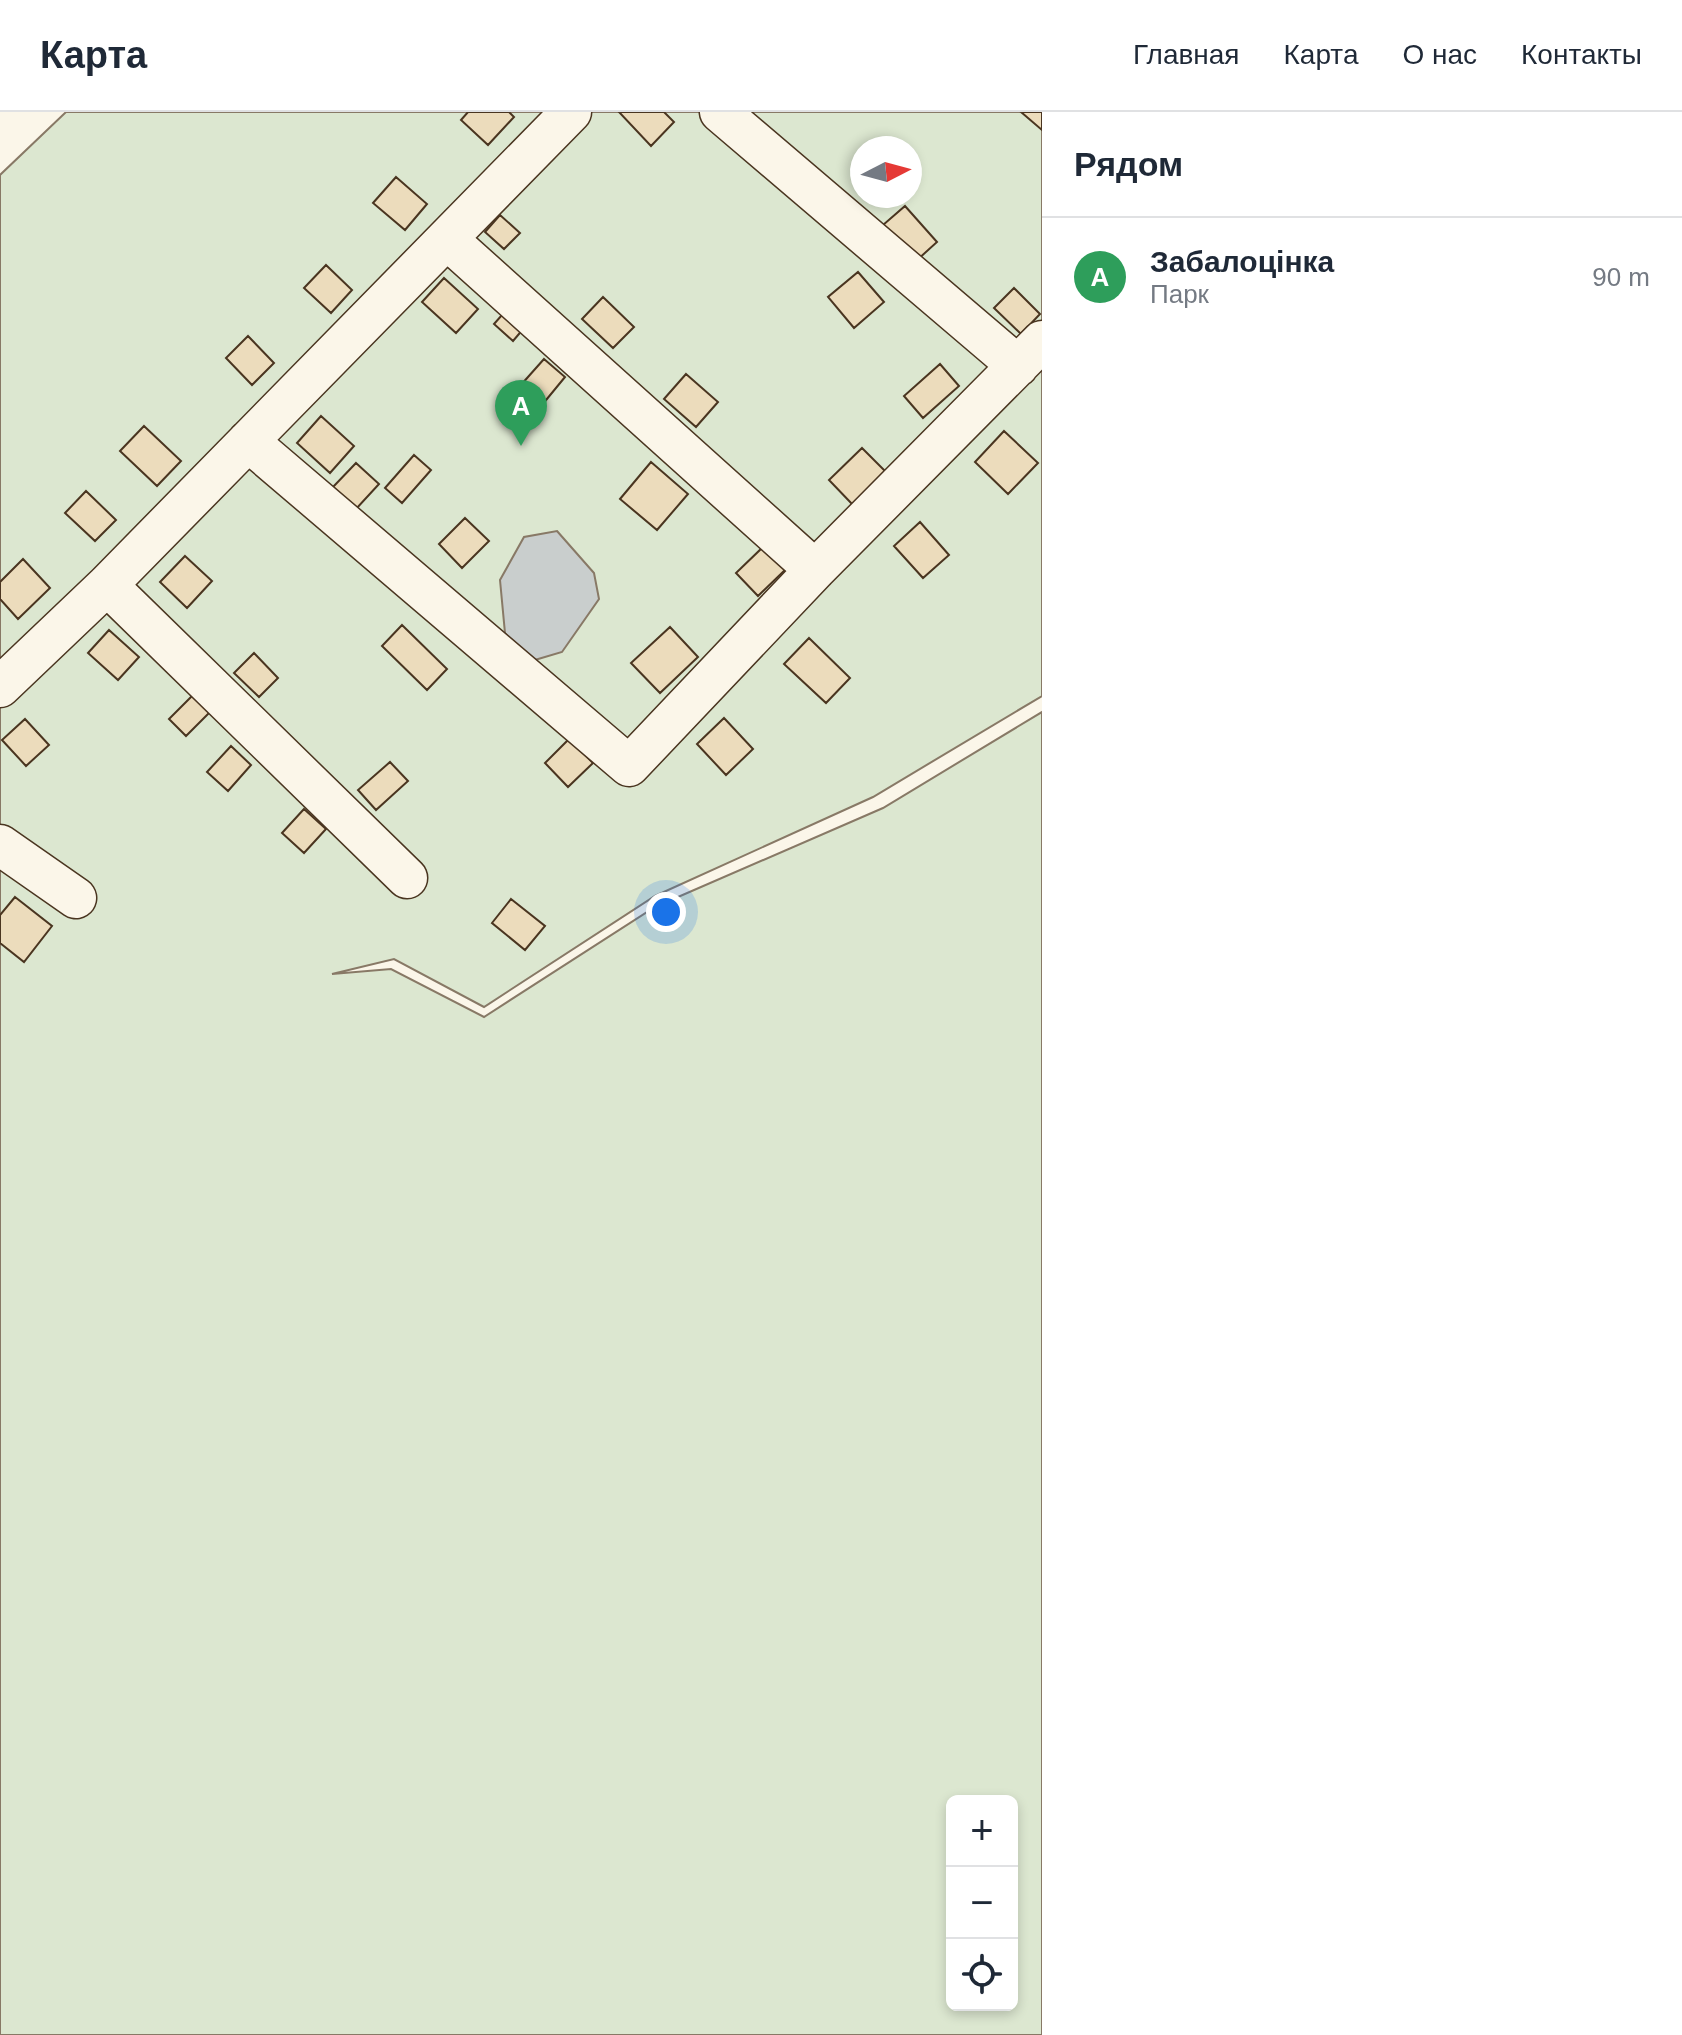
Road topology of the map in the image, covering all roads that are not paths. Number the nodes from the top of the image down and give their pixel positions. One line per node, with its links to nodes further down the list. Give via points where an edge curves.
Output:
1 (571, 112): 3 (street)
2 (720, 112): 4 (street)
3 (447, 239): 5 (street); 6 (street)
4 (1030, 354): 6 (street)
5 (248, 441): 6 (street, via 629,766); 7 (street)
6 (815, 570)
7 (107, 585): 8 (street); 10 (street)
8 (0, 687)
9 (0, 845): 11 (street)
10 (407, 878)
11 (76, 898)

